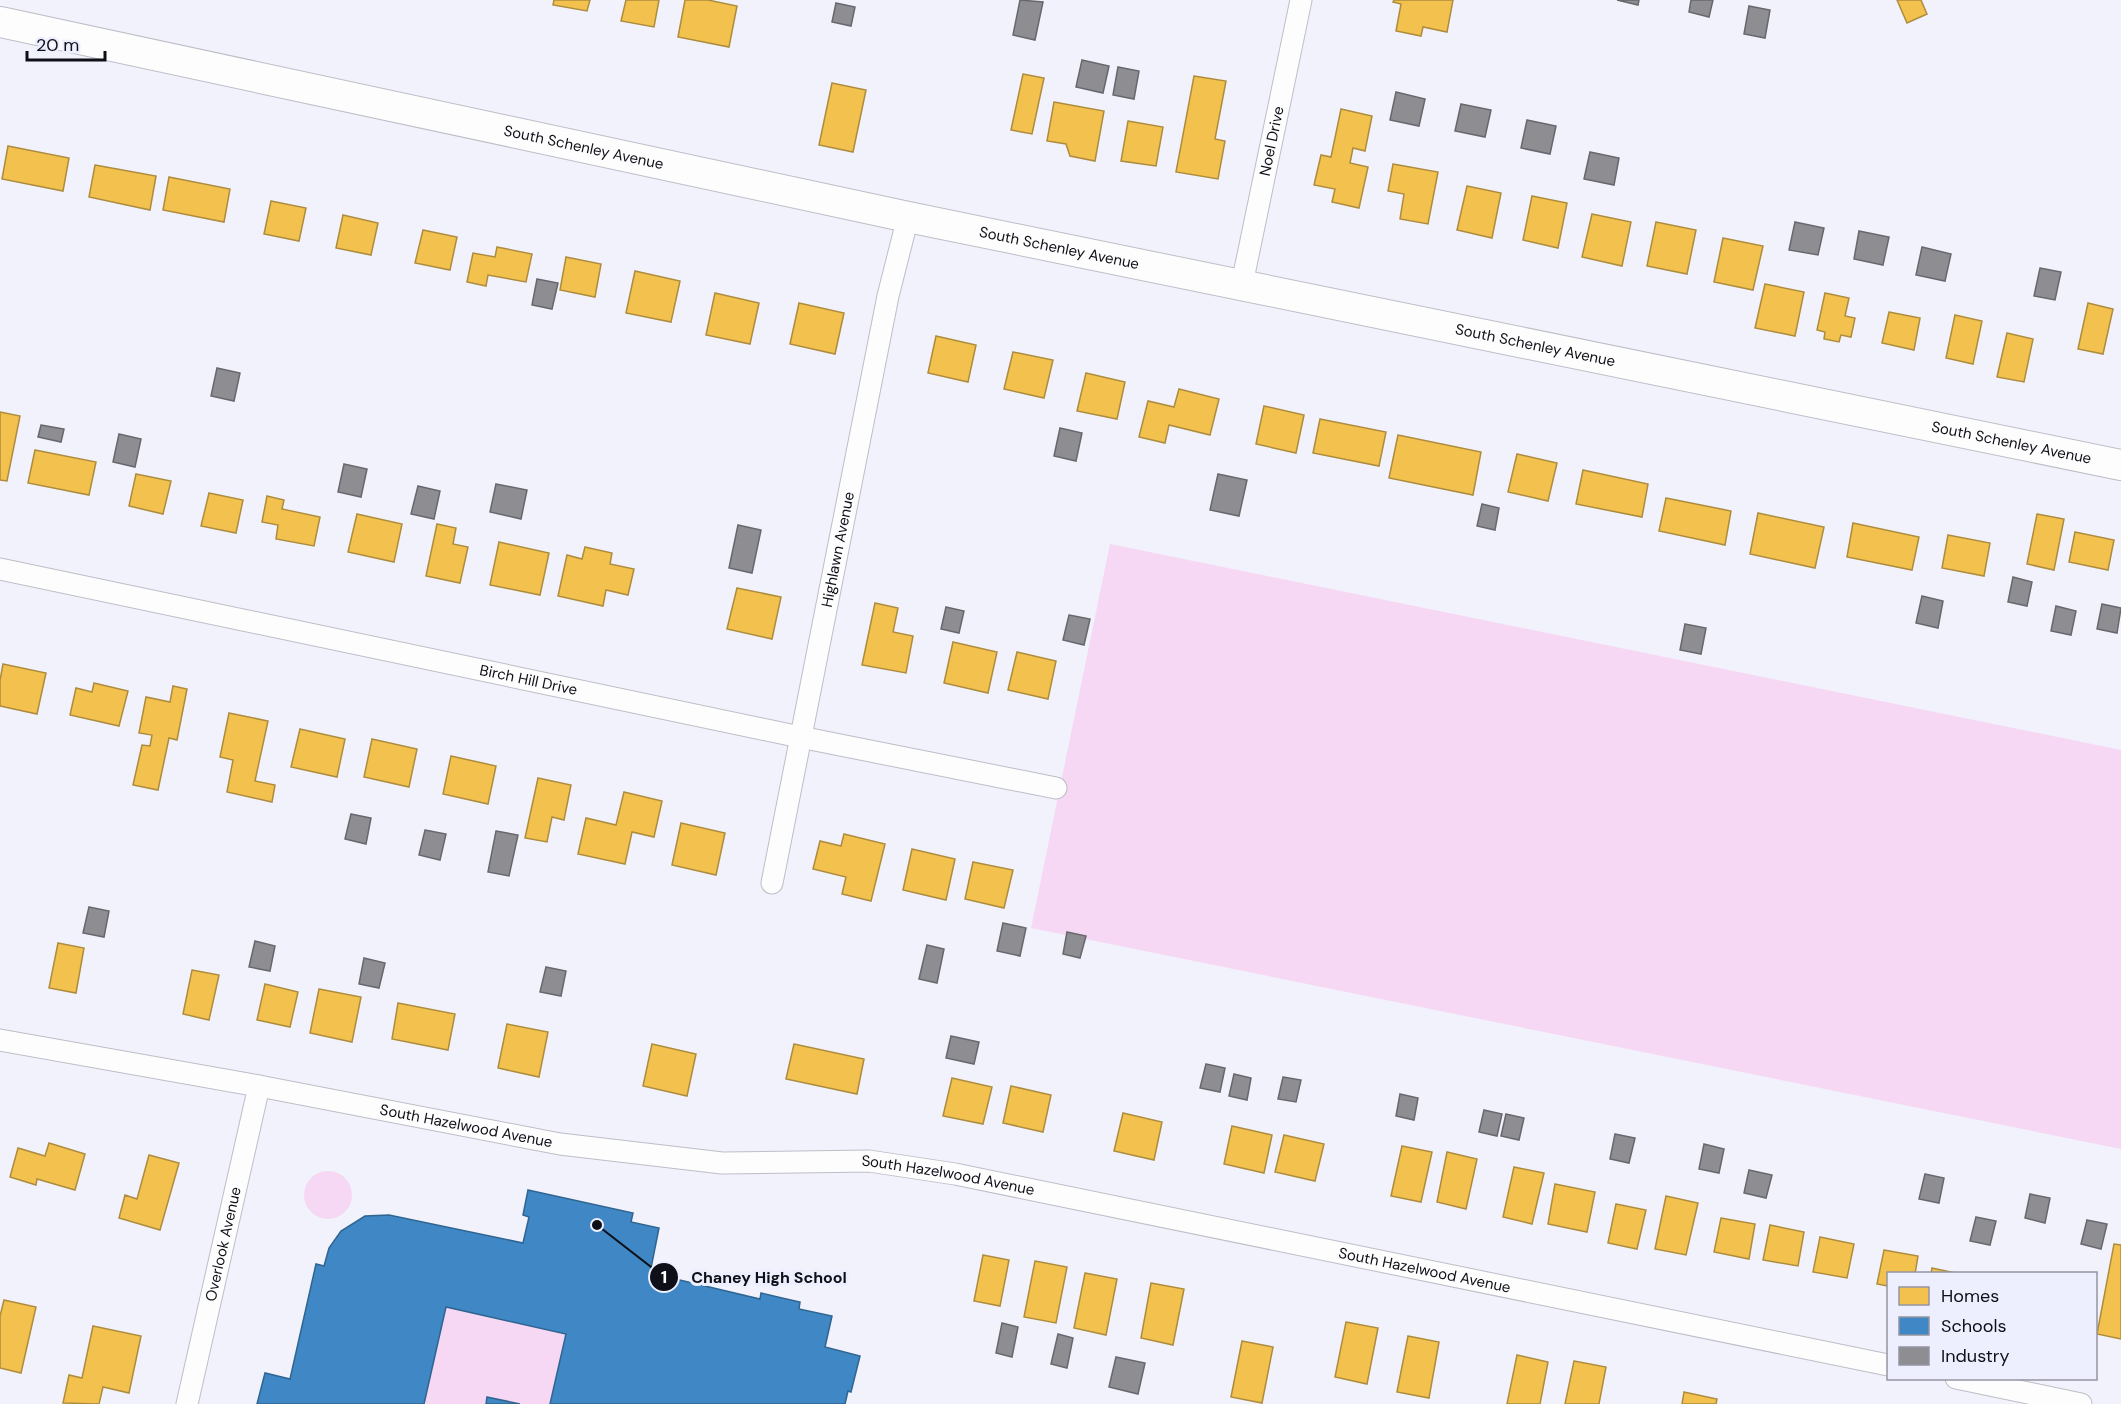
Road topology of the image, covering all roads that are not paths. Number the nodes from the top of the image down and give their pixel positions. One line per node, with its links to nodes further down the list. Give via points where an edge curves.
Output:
1 (1301, 0): 4 (street, Noel Drive)
2 (0, 22): 3 (street, South Schenley Avenue)
3 (908, 217): 4 (street, South Schenley Avenue); 7 (street, Highlawn Avenue, via 888,296)
4 (1242, 284): 5 (street, South Schenley Avenue)
5 (2121, 465)
6 (0, 569): 7 (street, Birch Hill Drive)
7 (800, 737): 8 (street, Birch Hill Drive); 9 (street, Highlawn Avenue)
8 (1056, 788)
9 (772, 883)
10 (0, 1040): 11 (street, South Hazelwood Avenue)
11 (259, 1086): 12 (street, South Hazelwood Avenue, via 560,1144 635,1154 722,1163 869,1161 955,1174); 14 (street, Overlook Avenue)
12 (1887, 1365)
13 (1966, 1380): 15 (street)
14 (187, 1404)
15 (2080, 1404)

